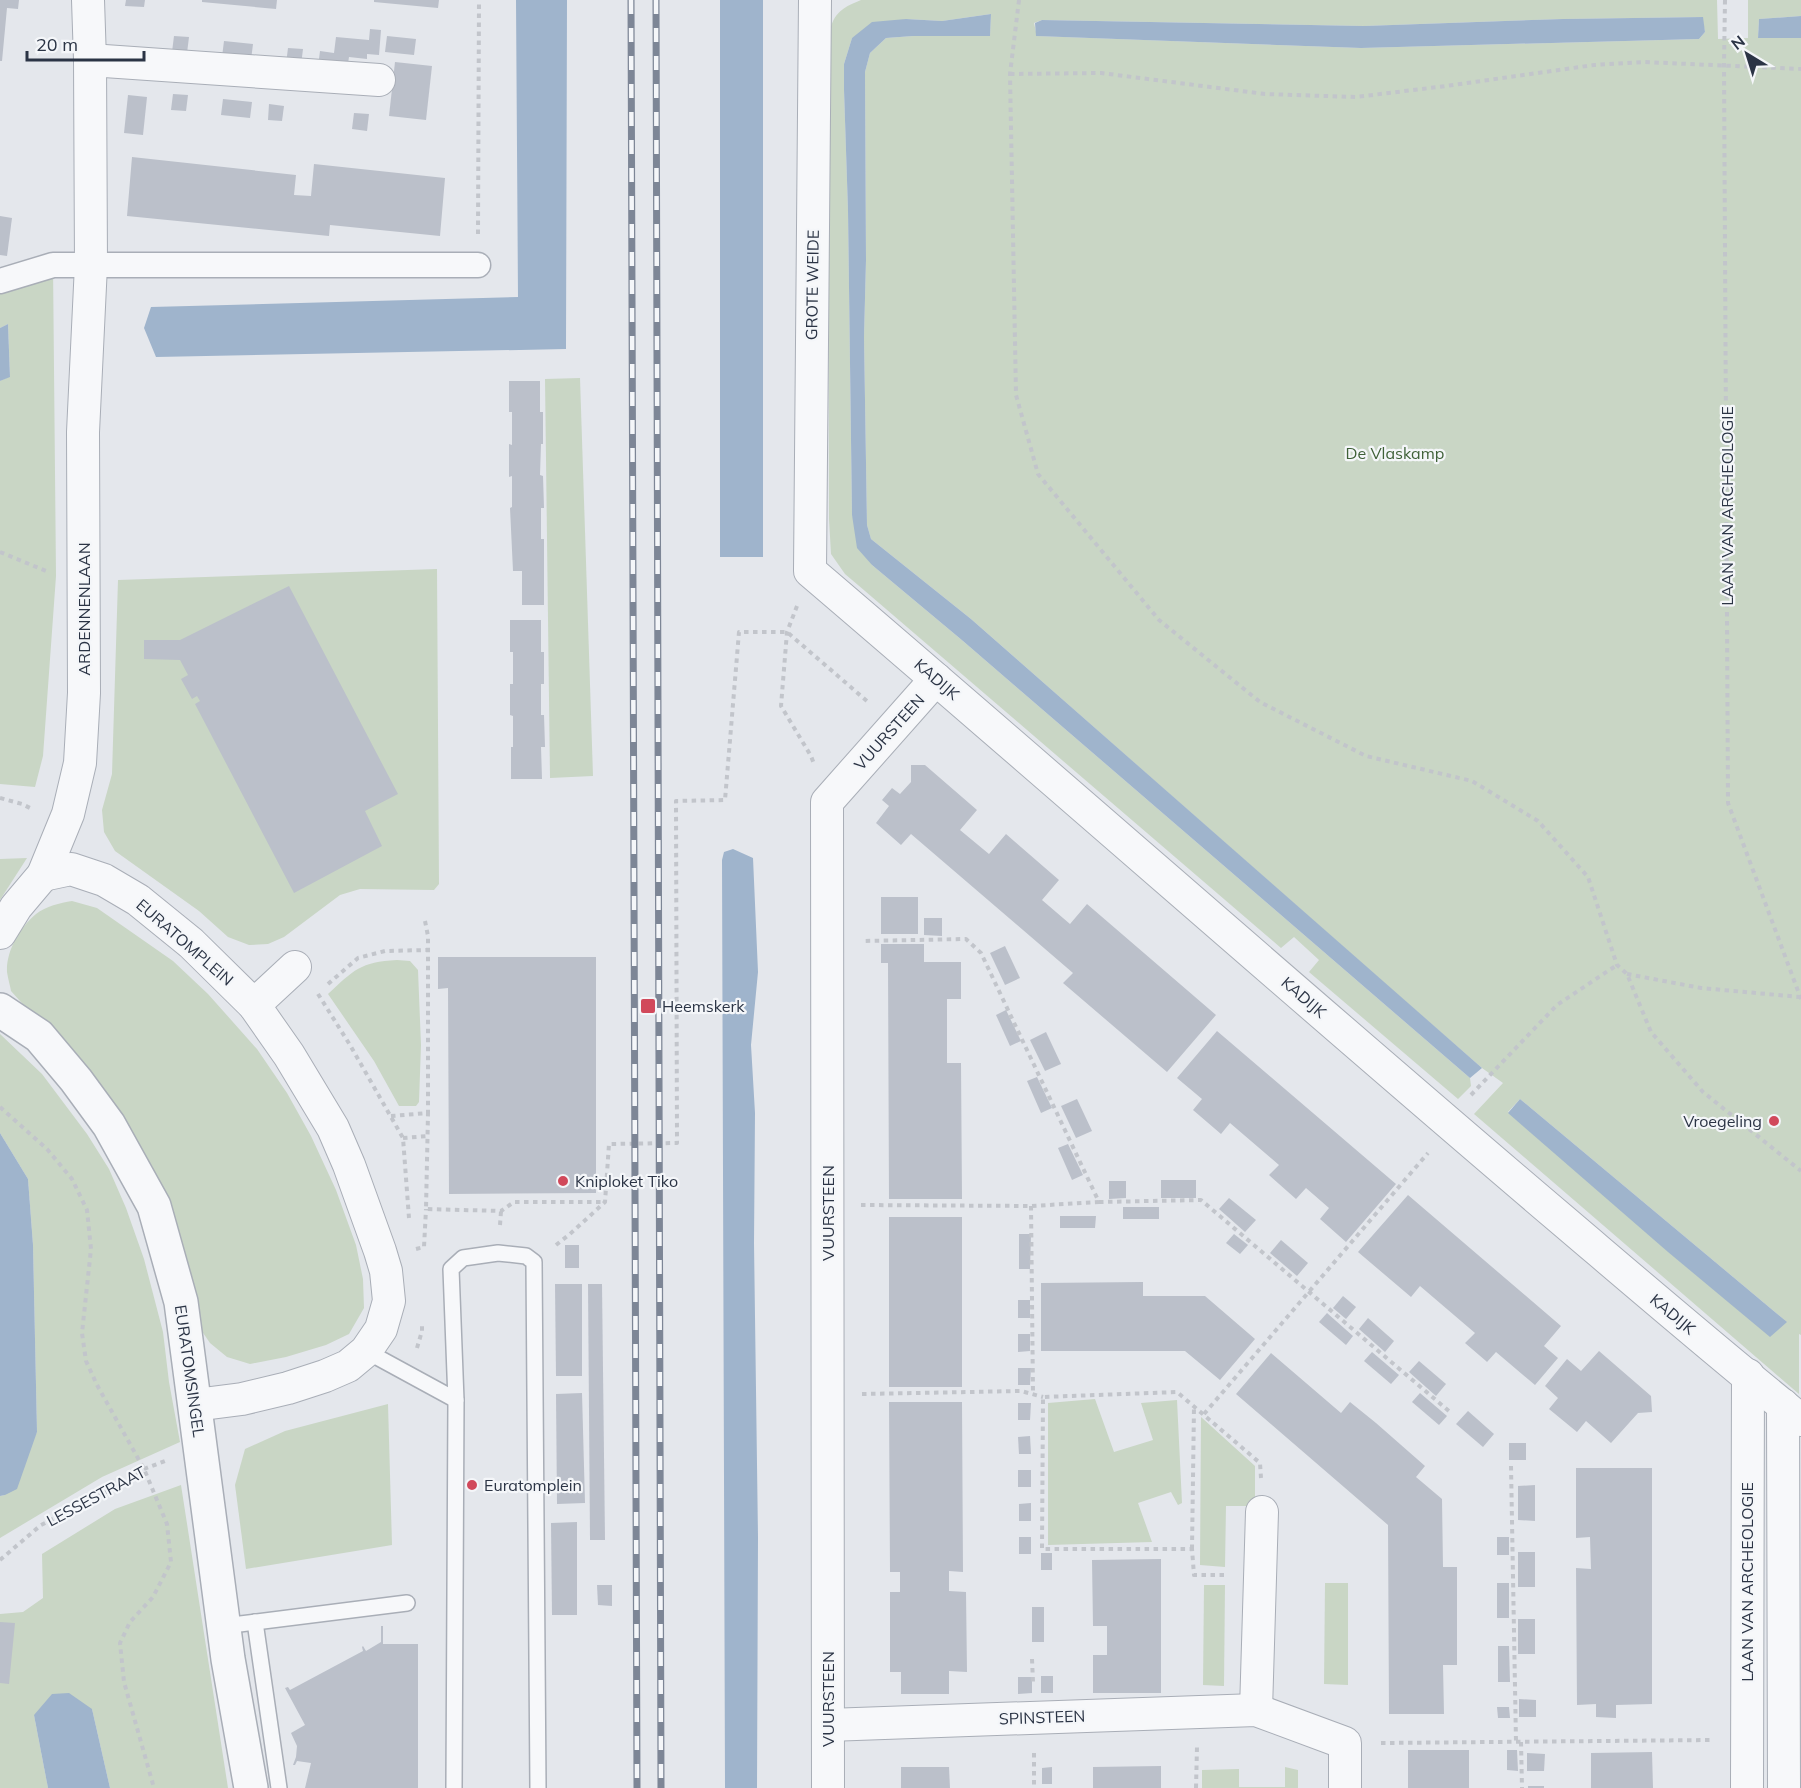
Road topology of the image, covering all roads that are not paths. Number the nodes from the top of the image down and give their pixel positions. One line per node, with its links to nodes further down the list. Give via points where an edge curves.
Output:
1 (88, 0): 3 (street, ARDENNENLAAN)
2 (815, 0): 8 (street, GROTE WEIDE)
3 (90, 60): 4 (street); 5 (street, ARDENNENLAAN)
4 (379, 80)
5 (91, 265): 6 (street); 7 (street, via 53,265); 10 (street, ARDENNENLAAN, via 83,432 84,693 80,763 68,814)
6 (478, 265)
7 (0, 281)
8 (810, 571): 9 (street, KADIJK)
9 (936, 679): 16 (street, KADIJK, via 1449,1124); 24 (street, VUURSTEEN, via 827,802)
10 (43, 875): 11 (street, ARDENNENLAAN); 13 (street, EURATOMPLEIN, via 71,869 104,880 138,900 191,943)
11 (0, 933)
12 (295, 967): 13 (street)
13 (254, 1005): 15 (street, EURATOMPLEIN, via 333,1128 380,1251 389,1301 381,1329)
14 (0, 1010): 18 (street, EURATOMSINGEL, via 39,1036 76,1080 109,1125 154,1206 181,1302)
15 (366, 1351): 17 (lane); 18 (street, EURATOMPLEIN, via 348,1366 288,1388)
16 (1748, 1376): 19 (street, KADIJK); 31 (street, LAAN VAN ARCHEOLOGIE)
17 (456, 1400): 27 (lane); 28 (lane, via 451,1269 463,1258 498,1253 526,1256 534,1262)
18 (195, 1405): 22 (street, EURATOMSINGEL)
19 (1792, 1413): 32 (street)
20 (1262, 1512): 23 (street)
21 (407, 1603): 22 (lane)
22 (239, 1624): 25 (street, EURATOMSINGEL); 26 (lane)
23 (1256, 1710): 24 (street, SPINSTEEN); 30 (street, SPINSTEEN, via 1345,1743)
24 (828, 1725): 29 (street, VUURSTEEN)
25 (251, 1788)
26 (279, 1788)
27 (454, 1788)
28 (538, 1788)
29 (828, 1788)
30 (1345, 1788)
31 (1747, 1788)
32 (1784, 1788)

